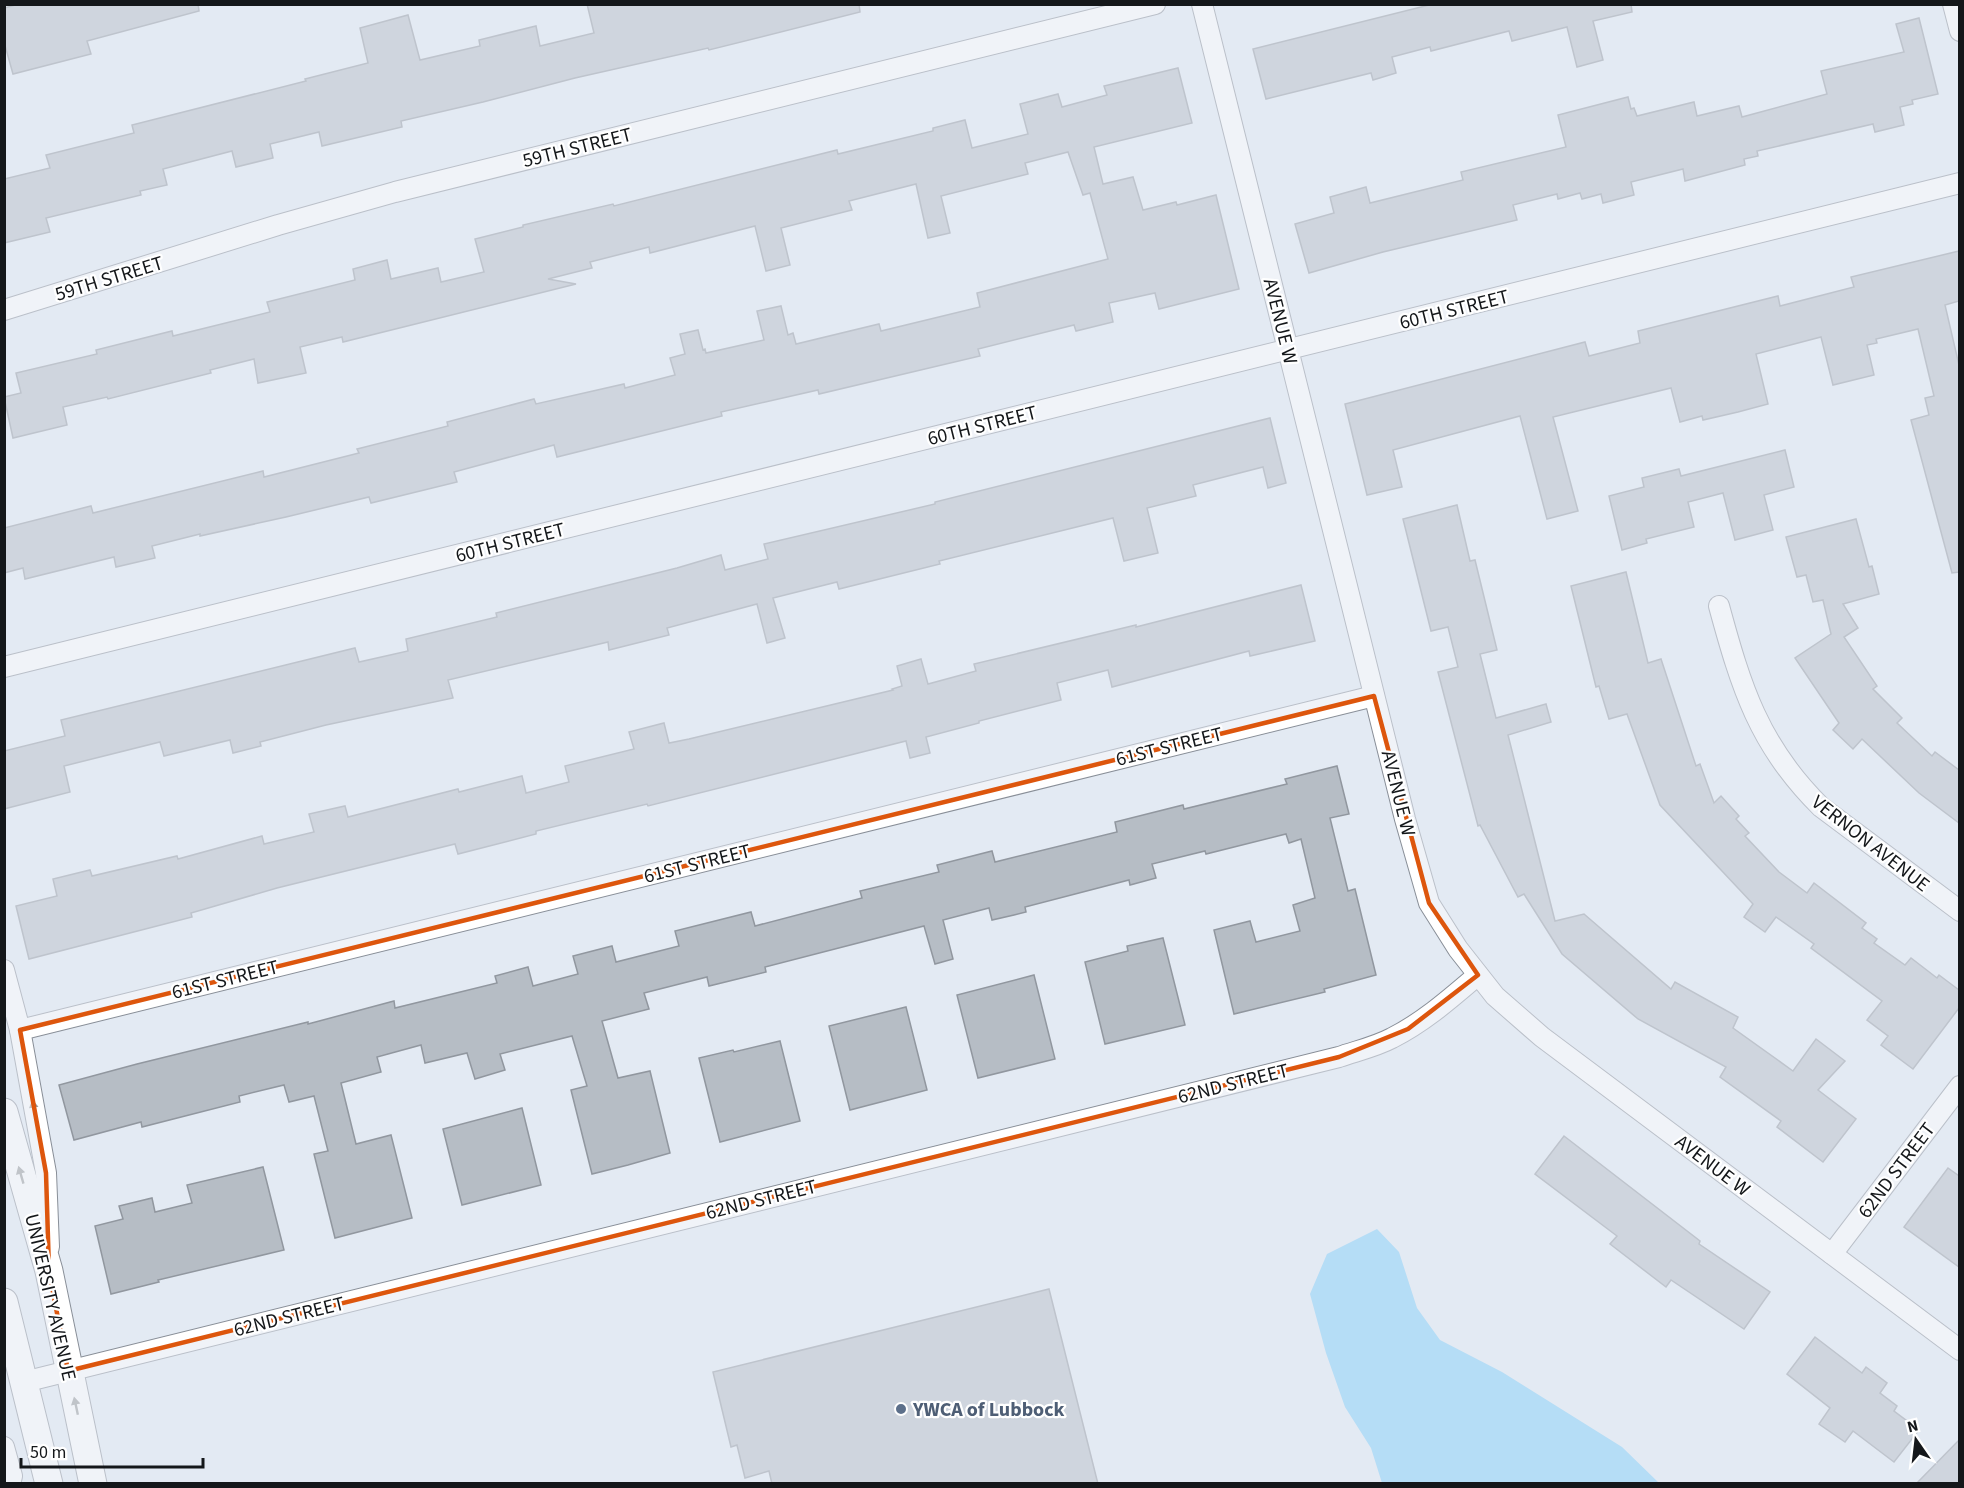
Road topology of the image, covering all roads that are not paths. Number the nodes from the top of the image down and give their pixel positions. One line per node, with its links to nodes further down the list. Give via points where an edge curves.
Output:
1 (1155, 4): 6 (street, 59TH STREET, via 395,192)
2 (1202, 4): 7 (street, AVENUE W)
3 (1953, 4): 4 (street)
4 (1959, 31)
5 (1959, 183): 7 (street, 60TH STREET)
6 (4, 310)
7 (1288, 350): 9 (street, 60TH STREET); 10 (street, AVENUE W)
8 (1719, 606): 11 (street, VERNON AVENUE, via 1746,695 1786,768 1828,813)
9 (4, 667)
10 (1374, 696): 13 (street, AVENUE W, via 1429,903); 14 (street, 61ST STREET)
11 (1959, 911)
12 (4, 970): 14 (street)
13 (1478, 975): 17 (street, AVENUE W, via 1495,996 1542,1037); 21 (street, 62ND STREET, via 1408,1029 1339,1056)
14 (20, 1030): 18 (street, one-way to 14, via 46,1173)
15 (1959, 1086): 17 (street, 62ND STREET)
16 (4, 1112): 18 (main road, UNIVERSITY AVENUE, one-way to 16)
17 (1832, 1254): 20 (street, AVENUE W)
18 (49, 1271): 21 (main road, UNIVERSITY AVENUE)
19 (4, 1302): 22 (main road)
20 (1959, 1350)
21 (68, 1371): 22 (street, 62ND STREET); 26 (main road, UNIVERSITY AVENUE, one-way to 21)
22 (24, 1382): 25 (main road)
23 (4, 1447): 24 (street, via 12,1476)
24 (10, 1484)
25 (49, 1484)
26 (93, 1484)

